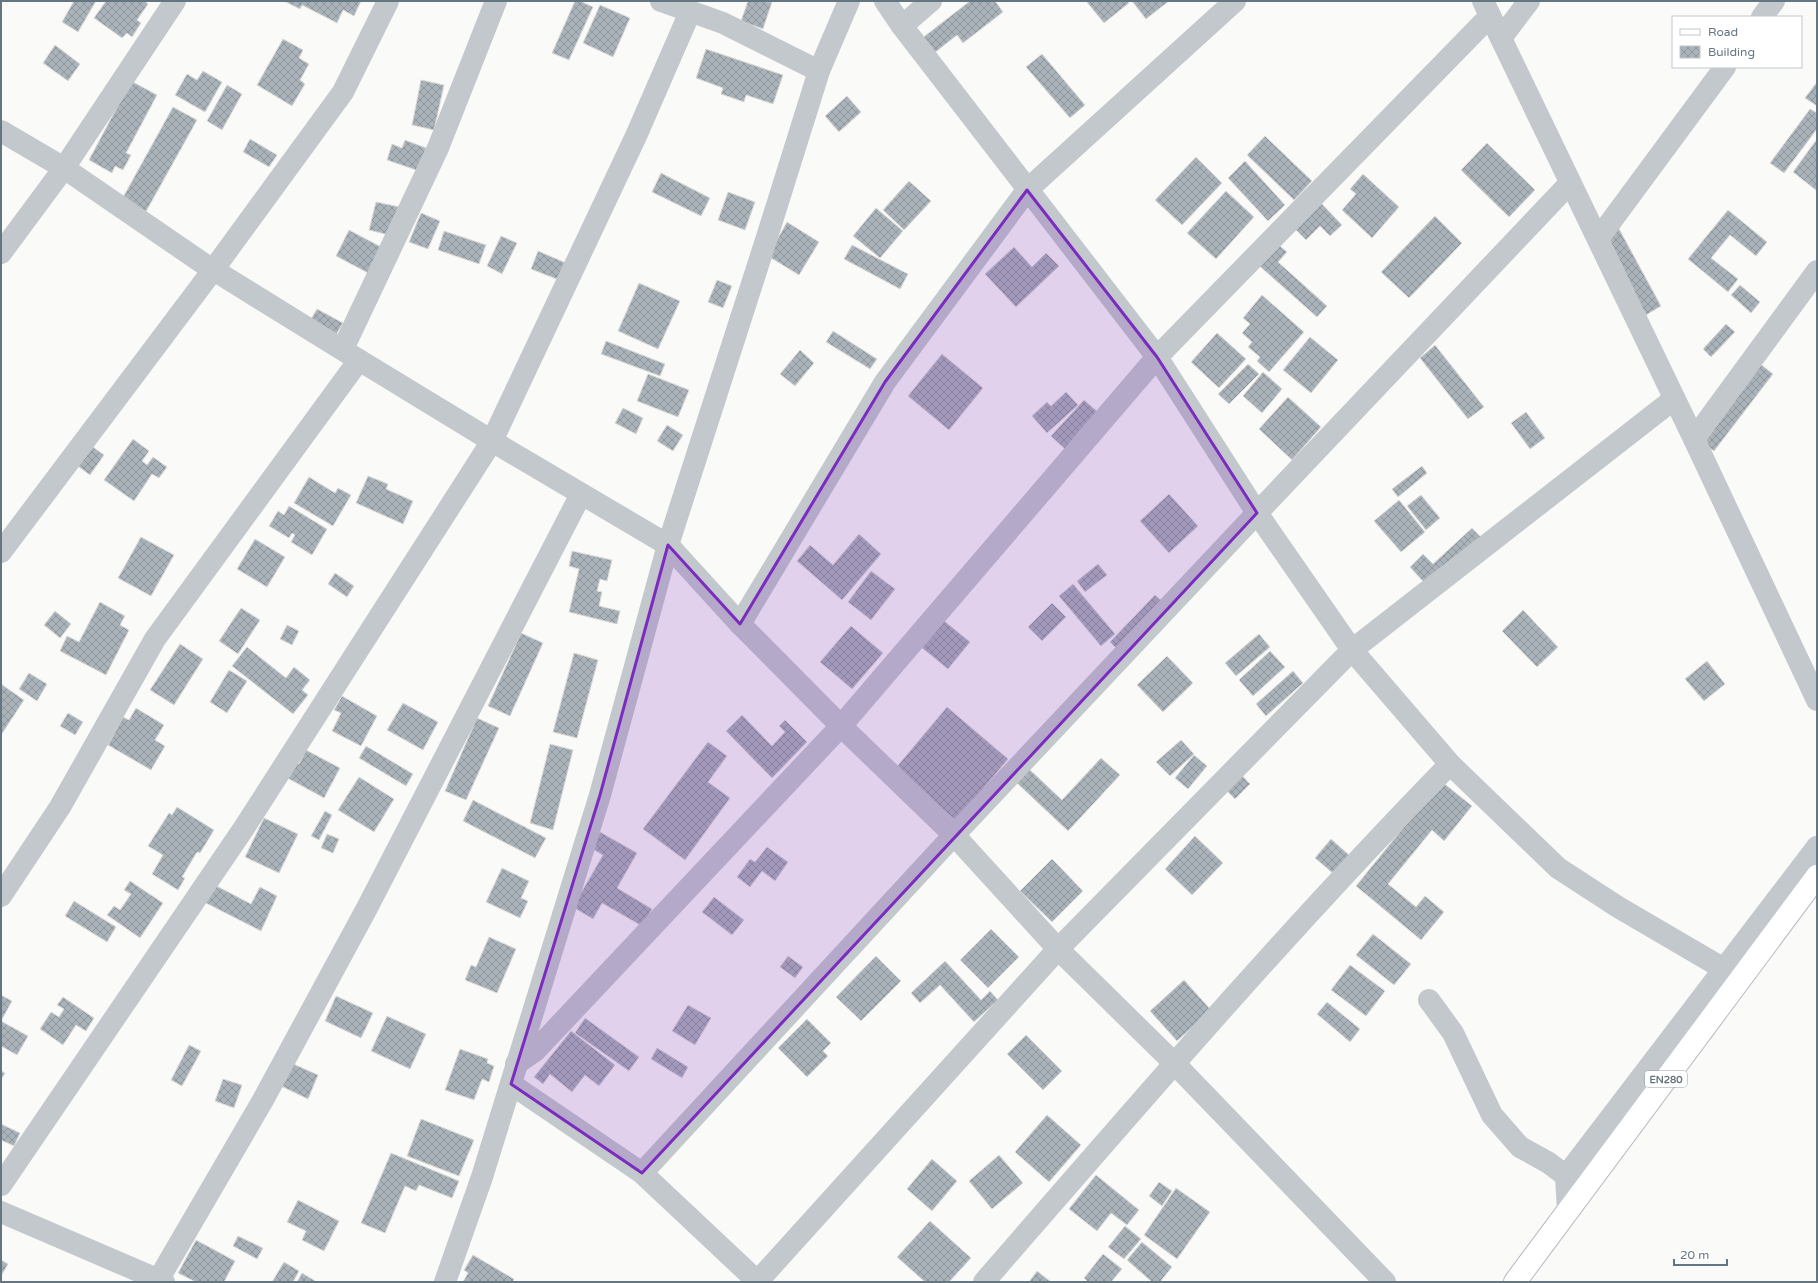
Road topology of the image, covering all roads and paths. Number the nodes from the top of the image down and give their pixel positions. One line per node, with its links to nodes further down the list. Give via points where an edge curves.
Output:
1 (175, 1): 19 (street)
2 (388, 1): 24 (street, via 343,92)
3 (496, 1): 26 (street, via 438,148)
4 (661, 1): 12 (street)
5 (849, 1): 17 (street)
6 (885, 1): 14 (street)
7 (931, 1): 14 (street)
8 (1235, 1): 21 (street)
9 (1529, 1): 15 (street)
10 (1774, 1): 13 (street)
11 (1486, 8): 15 (street); 27 (street)
12 (690, 12): 17 (street, via 722,23); 30 (street, via 636,136)
13 (1763, 16)
14 (902, 26): 21 (street)
15 (1501, 38): 20 (street)
16 (1724, 68): 22 (street)
17 (819, 71): 33 (street)
18 (1, 131): 19 (street)
19 (64, 168): 23 (street); 24 (street)
20 (1570, 183): 22 (street); 32 (street)
21 (1027, 190): 27 (street); 35 (street, via 885,382)
22 (1598, 239): 28 (street)
23 (1, 253)
24 (213, 270): 26 (street); 34 (street)
25 (1817, 271): 29 (street)
26 (351, 355): 30 (street); 43 (street, via 154,639 60,807)
27 (1157, 357): 32 (street); 38 (street)
28 (1674, 399): 29 (street); 36 (street)
29 (1694, 439): 37 (street)
30 (492, 441): 31 (street); 51 (street, via 244,828)
31 (581, 494): 33 (street); 54 (street, via 374,894 263,1100)
32 (1257, 513): 36 (street); 40 (street)
33 (668, 545): 35 (street); 48 (street, via 600,795)
34 (1, 552)
35 (740, 624): 38 (street)
36 (1352, 650): 39 (street); 44 (street)
37 (1817, 700)
38 (841, 726): 40 (street); 48 (street)
39 (1450, 764): 45 (street, via 1558,868 1618,907); 47 (street, via 1397,818)
40 (954, 835): 44 (street); 49 (street)
41 (1817, 847): 45 (street)
42 (1817, 876): 52 (main road, EN280)
43 (1, 896)
44 (1058, 949): 47 (street); 57 (street)
45 (1724, 969): 50 (street)
46 (1429, 1000): 50 (street, via 1453,1033 1492,1115 1520,1146)
47 (1174, 1064): 58 (street); 59 (street)
48 (513, 1074): 49 (street); 56 (street, via 482,1177)
49 (642, 1173): 57 (street)
50 (1566, 1176): 52 (street)
51 (1, 1185)
52 (1568, 1211): 55 (main road, EN280)
53 (1, 1212): 54 (street)
54 (160, 1281)
55 (1519, 1281)
56 (445, 1282)
57 (757, 1282)
58 (984, 1282)
59 (1385, 1282)

